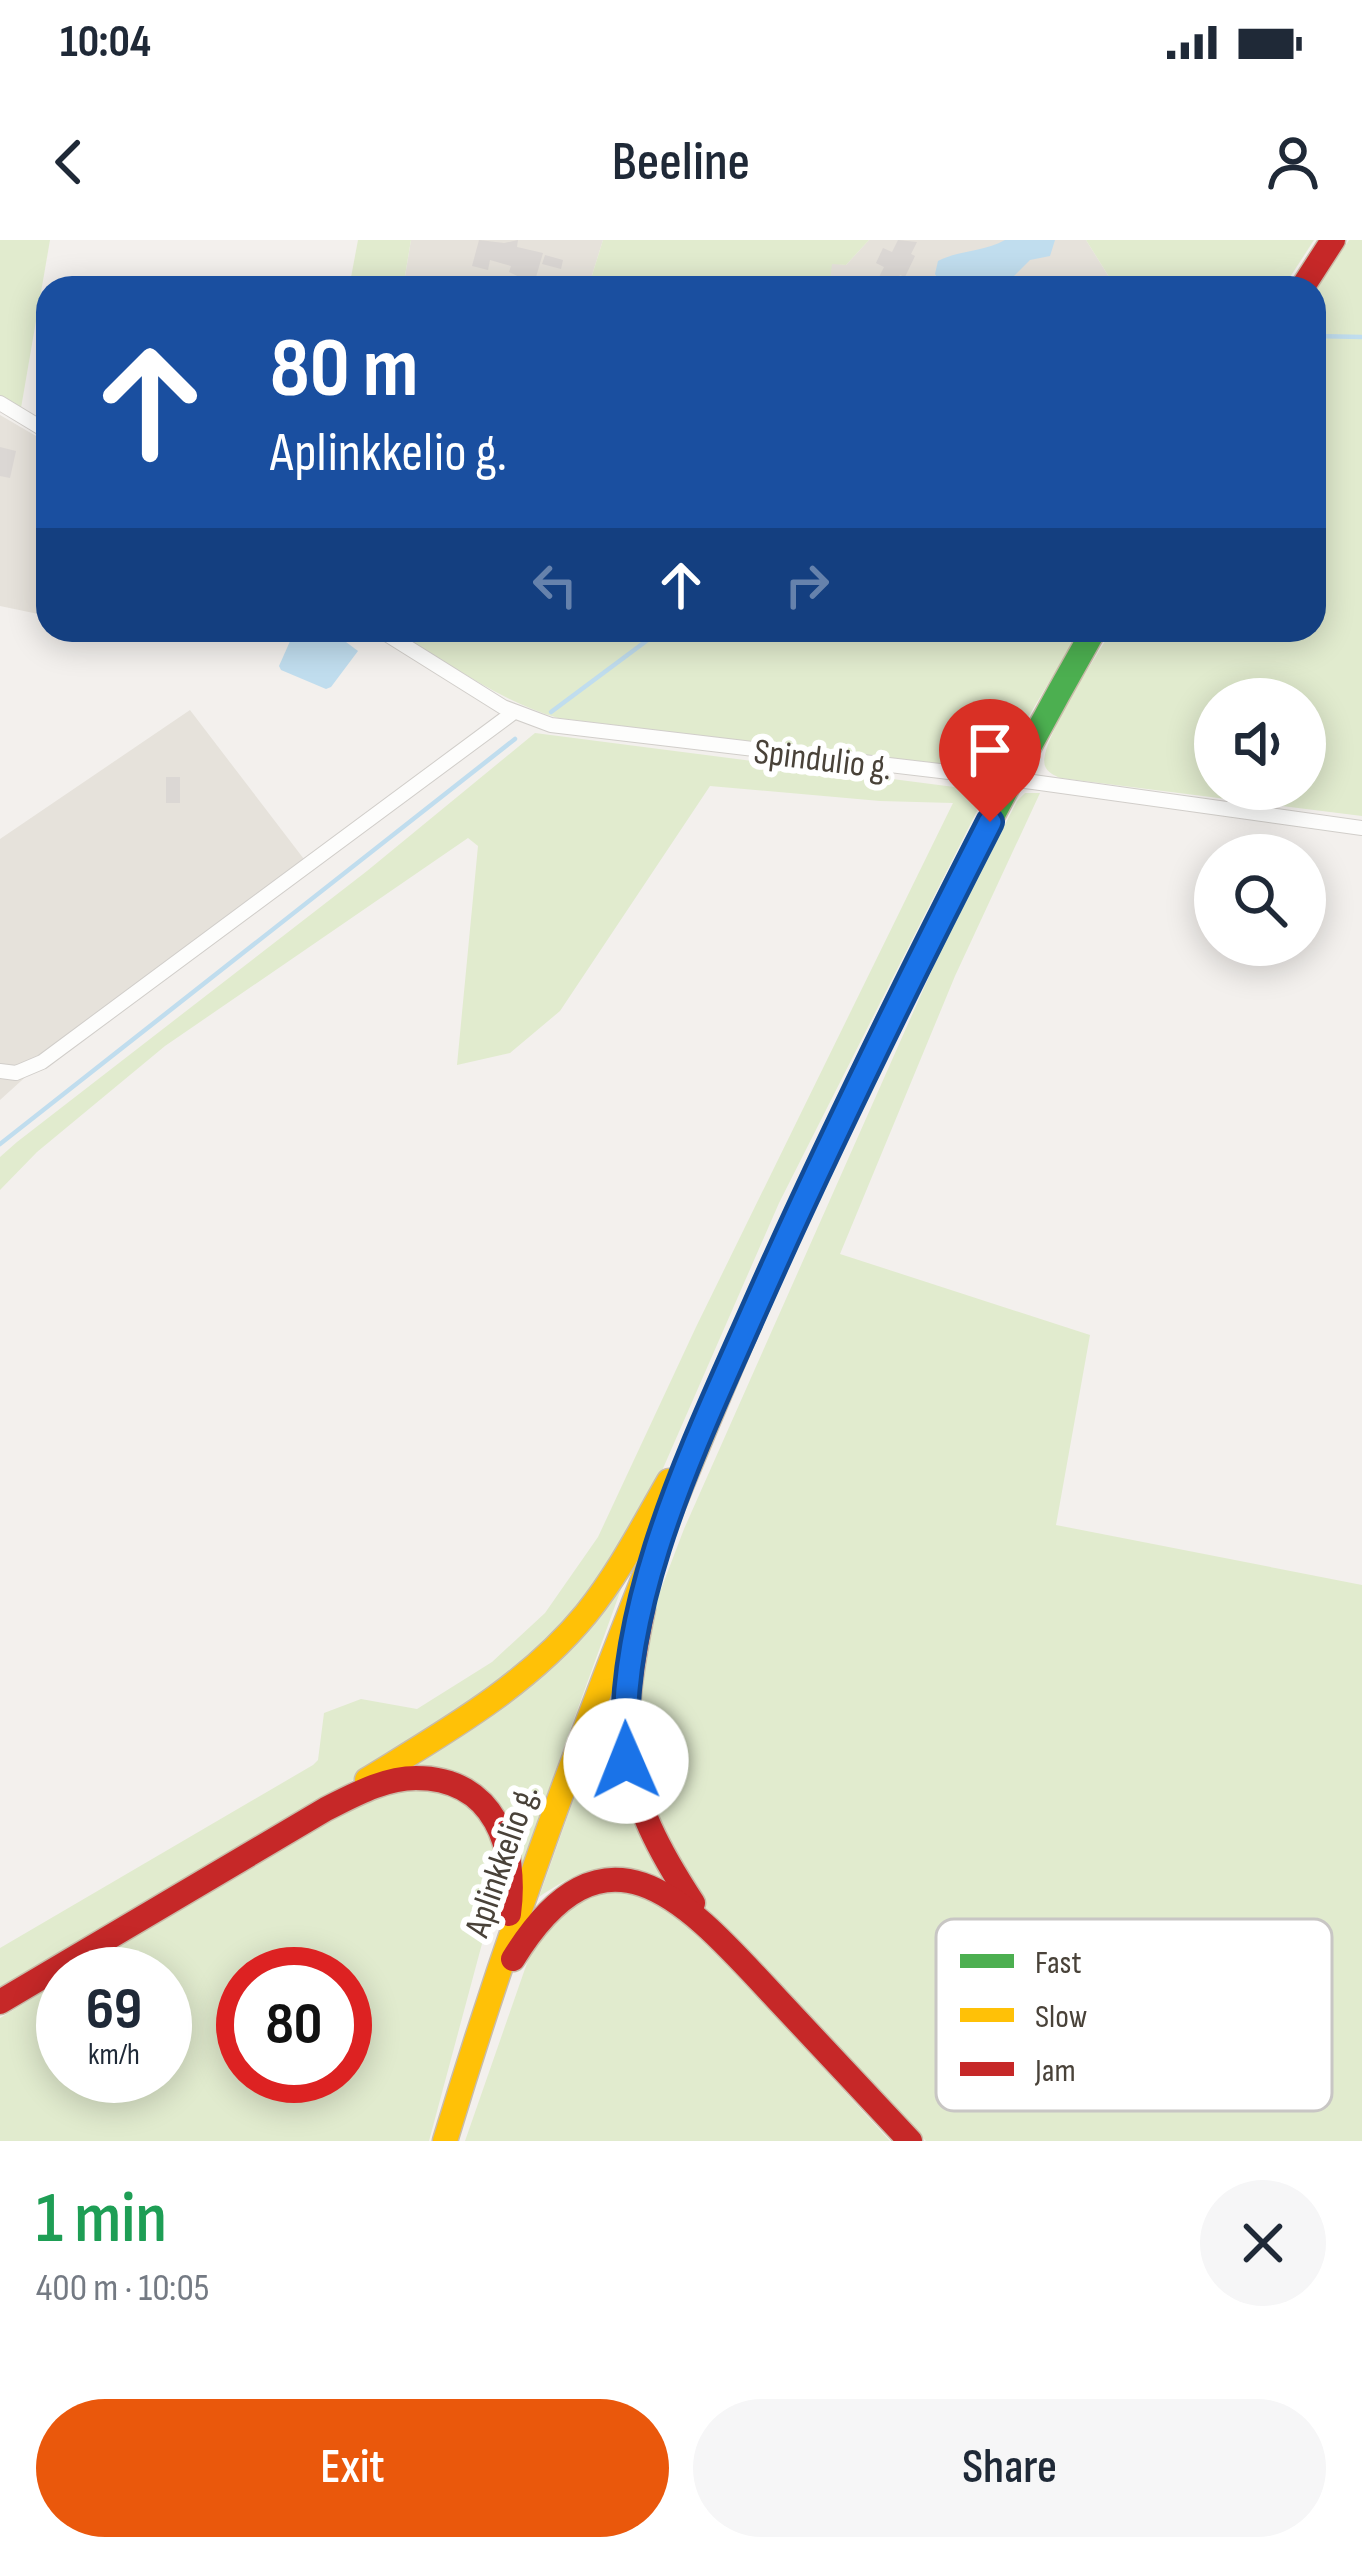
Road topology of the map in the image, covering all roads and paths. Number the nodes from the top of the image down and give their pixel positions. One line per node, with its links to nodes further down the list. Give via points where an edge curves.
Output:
1 (1333, 240): 2 (highway)
2 (1310, 276)
3 (0, 403): 4 (street)
4 (36, 425)
5 (400, 642): 7 (street, Spindulio g.)
6 (1087, 642): 8 (highway, Aplinkkelio g.)
7 (514, 712): 8 (street, Spindulio g., via 551,725); 10 (street, via 42,1062)
8 (1012, 780): 9 (street, Spindulio g.); 11 (highway, Aplinkkelio g., via 867,1065)
9 (1362, 828)
10 (0, 1071)
11 (712, 1407): 12 (highway, Aplinkkelio g.); 13 (highway, via 603,1592 549,1655)
12 (656, 1550): 14 (highway, via 625,1696 626,1761 651,1840); 15 (highway, Aplinkkelio g.)
13 (322, 1813): 15 (highway, via 396,1780 423,1778 486,1807 509,1846); 17 (highway)
14 (708, 1925): 16 (highway, via 641,1883 591,1883 544,1913); 19 (highway)
15 (506, 1952): 16 (highway, Aplinkkelio g.)
16 (496, 1984): 18 (highway, Aplinkkelio g.)
17 (7, 1999)
18 (445, 2141)
19 (910, 2141)

